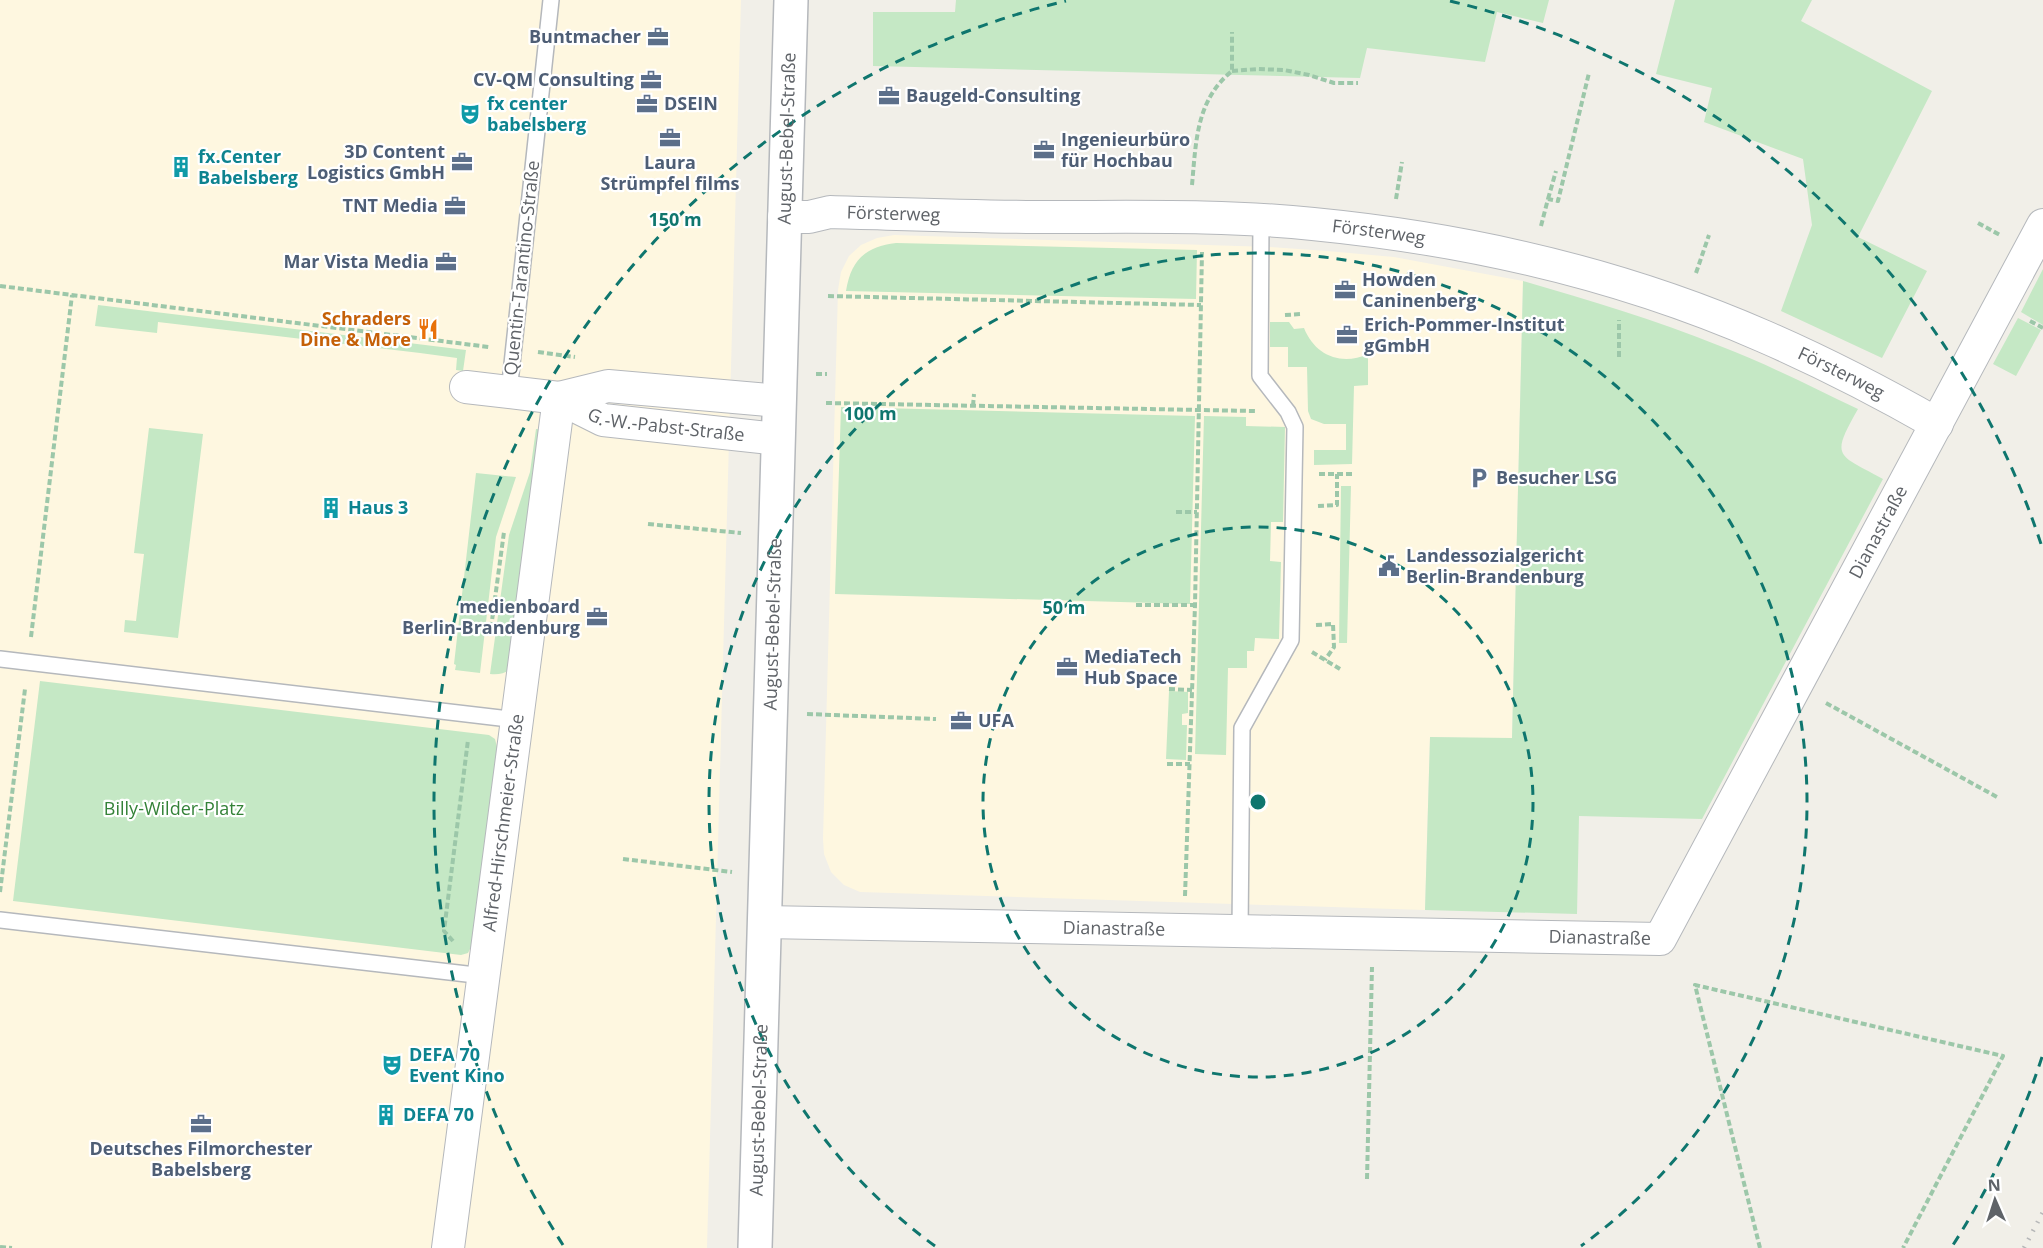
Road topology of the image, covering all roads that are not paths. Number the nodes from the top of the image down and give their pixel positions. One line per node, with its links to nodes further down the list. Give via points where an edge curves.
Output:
1 (551, 0): 8 (lane, Quentin-Tarantino-Straße)
2 (791, 0): 3 (street, August-Bebel-Straße)
3 (784, 217): 4 (street, Försterweg, via 830,212); 7 (street, August-Bebel-Straße)
4 (1261, 220): 10 (street, Försterweg, via 1450,242 1620,284 1761,335); 16 (lane, via 1260,376 1288,412 1295,428 1291,640 1242,728)
5 (2043, 225): 10 (street, Dianastraße)
6 (466, 387): 8 (street, G.-W.-Pabst-Straße)
7 (779, 388): 9 (street, G.-W.-Pabst-Straße, via 608,386); 11 (street, August-Bebel-Straße)
8 (509, 392): 9 (street, G.-W.-Pabst-Straße)
9 (559, 398): 11 (street, G.-W.-Pabst-Straße, via 603,420); 13 (street, Alfred-Hirschmeier-Straße)
10 (1938, 424): 16 (street, Dianastraße, via 1660,939)
11 (778, 439): 15 (street, August-Bebel-Straße)
12 (0, 659): 13 (lane)
13 (517, 720): 17 (street, Alfred-Hirschmeier-Straße)
14 (0, 920): 17 (lane)
15 (764, 922): 16 (street, Dianastraße); 19 (street, August-Bebel-Straße)
16 (1240, 931)
17 (484, 976): 18 (street, Alfred-Hirschmeier-Straße)
18 (448, 1248)
19 (755, 1248)

